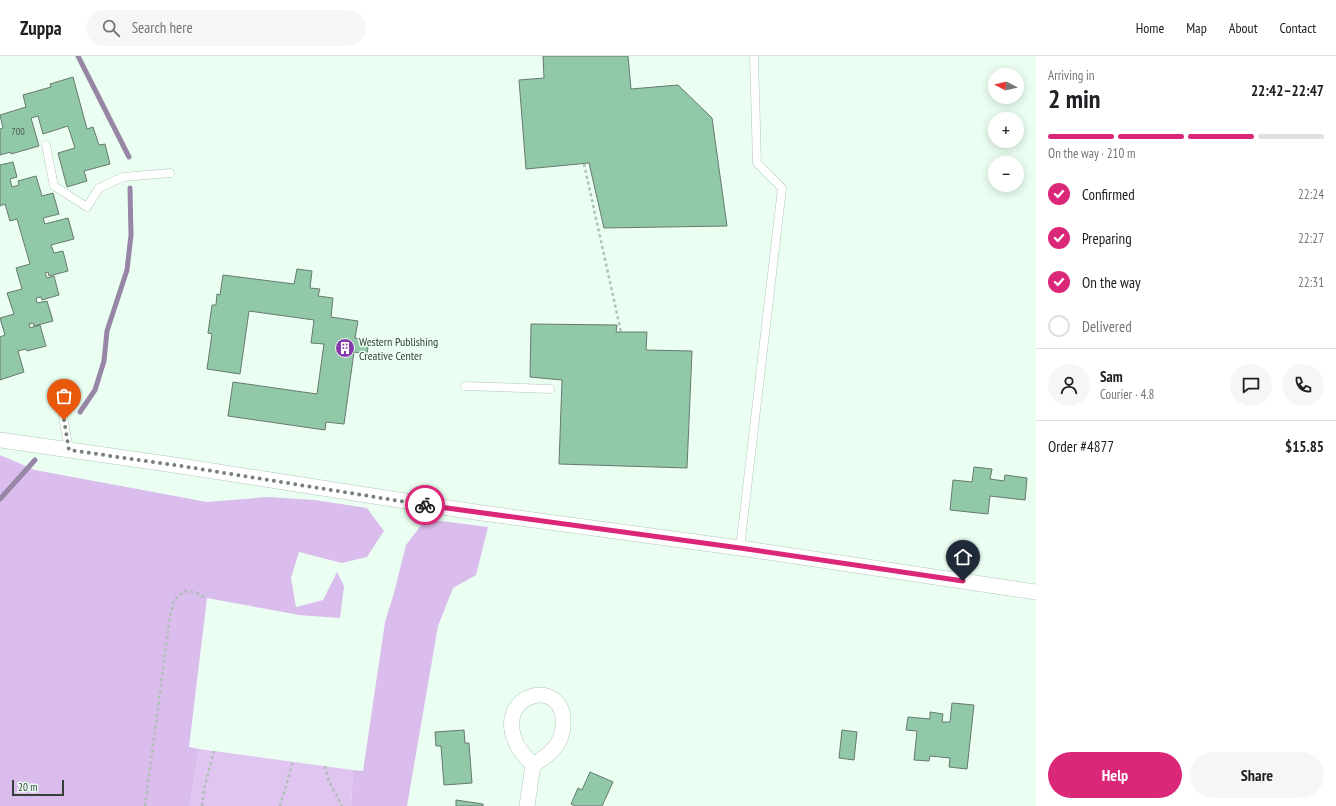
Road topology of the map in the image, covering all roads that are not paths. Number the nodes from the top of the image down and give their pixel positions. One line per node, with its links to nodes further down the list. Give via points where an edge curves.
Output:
1 (754, 56): 9 (lane, via 757,163 782,188)
2 (46, 145): 3 (lane, via 54,186 87,207 99,188 123,177)
3 (170, 173)
4 (465, 386): 5 (lane)
5 (550, 389)
6 (61, 405): 8 (lane)
7 (0, 440): 8 (street)
8 (69, 450): 9 (street, via 475,512)
9 (740, 548): 10 (street)
10 (1036, 592)
11 (533, 765): 11 (street, via 516,744 511,730 512,716 517,704 525,698 546,695 562,708 563,731 548,756); 12 (street)
12 (527, 806)

